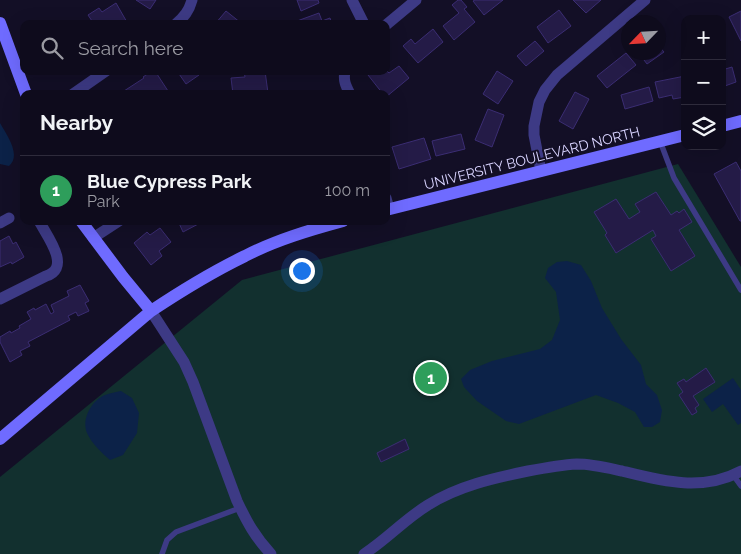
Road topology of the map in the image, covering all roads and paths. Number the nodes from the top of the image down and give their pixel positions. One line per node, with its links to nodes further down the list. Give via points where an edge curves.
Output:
1 (352, 0): 6 (street)
2 (416, 0): 7 (street)
3 (192, 1): 5 (street)
4 (642, 1): 19 (street, via 557,75 545,90 534,126)
5 (180, 20)
6 (362, 20)
7 (390, 22)
8 (0, 23): 9 (street)
9 (5, 50): 12 (street)
10 (100, 75): 13 (street)
11 (343, 75): 14 (street)
12 (24, 90)
13 (79, 90)
14 (348, 90)
15 (741, 121): 16 (street)
16 (726, 125)
17 (681, 136): 18 (street, UNIVERSITY BOULEVARD NORTH)
18 (660, 141): 19 (street, UNIVERSITY BOULEVARD NORTH); 26 (lane, via 674,178)
19 (541, 171): 20 (street, UNIVERSITY BOULEVARD NORTH)
20 (390, 205)
21 (41, 225): 27 (street, via 56,253 56,270)
22 (84, 225): 25 (street)
23 (113, 225): 25 (street)
24 (330, 225): 28 (street, via 246,255)
25 (93, 238): 28 (street)
26 (741, 290)
27 (0, 299)
28 (151, 311): 29 (street); 32 (street, via 184,362)
29 (0, 439)
30 (737, 473): 31 (lane); 35 (street, via 715,481 689,483 580,464 514,474 470,485 444,496 413,515)
31 (741, 486)
32 (240, 508): 33 (lane, via 176,532 167,540); 34 (street, via 250,529)
33 (162, 554)
34 (271, 554)
35 (364, 554)

